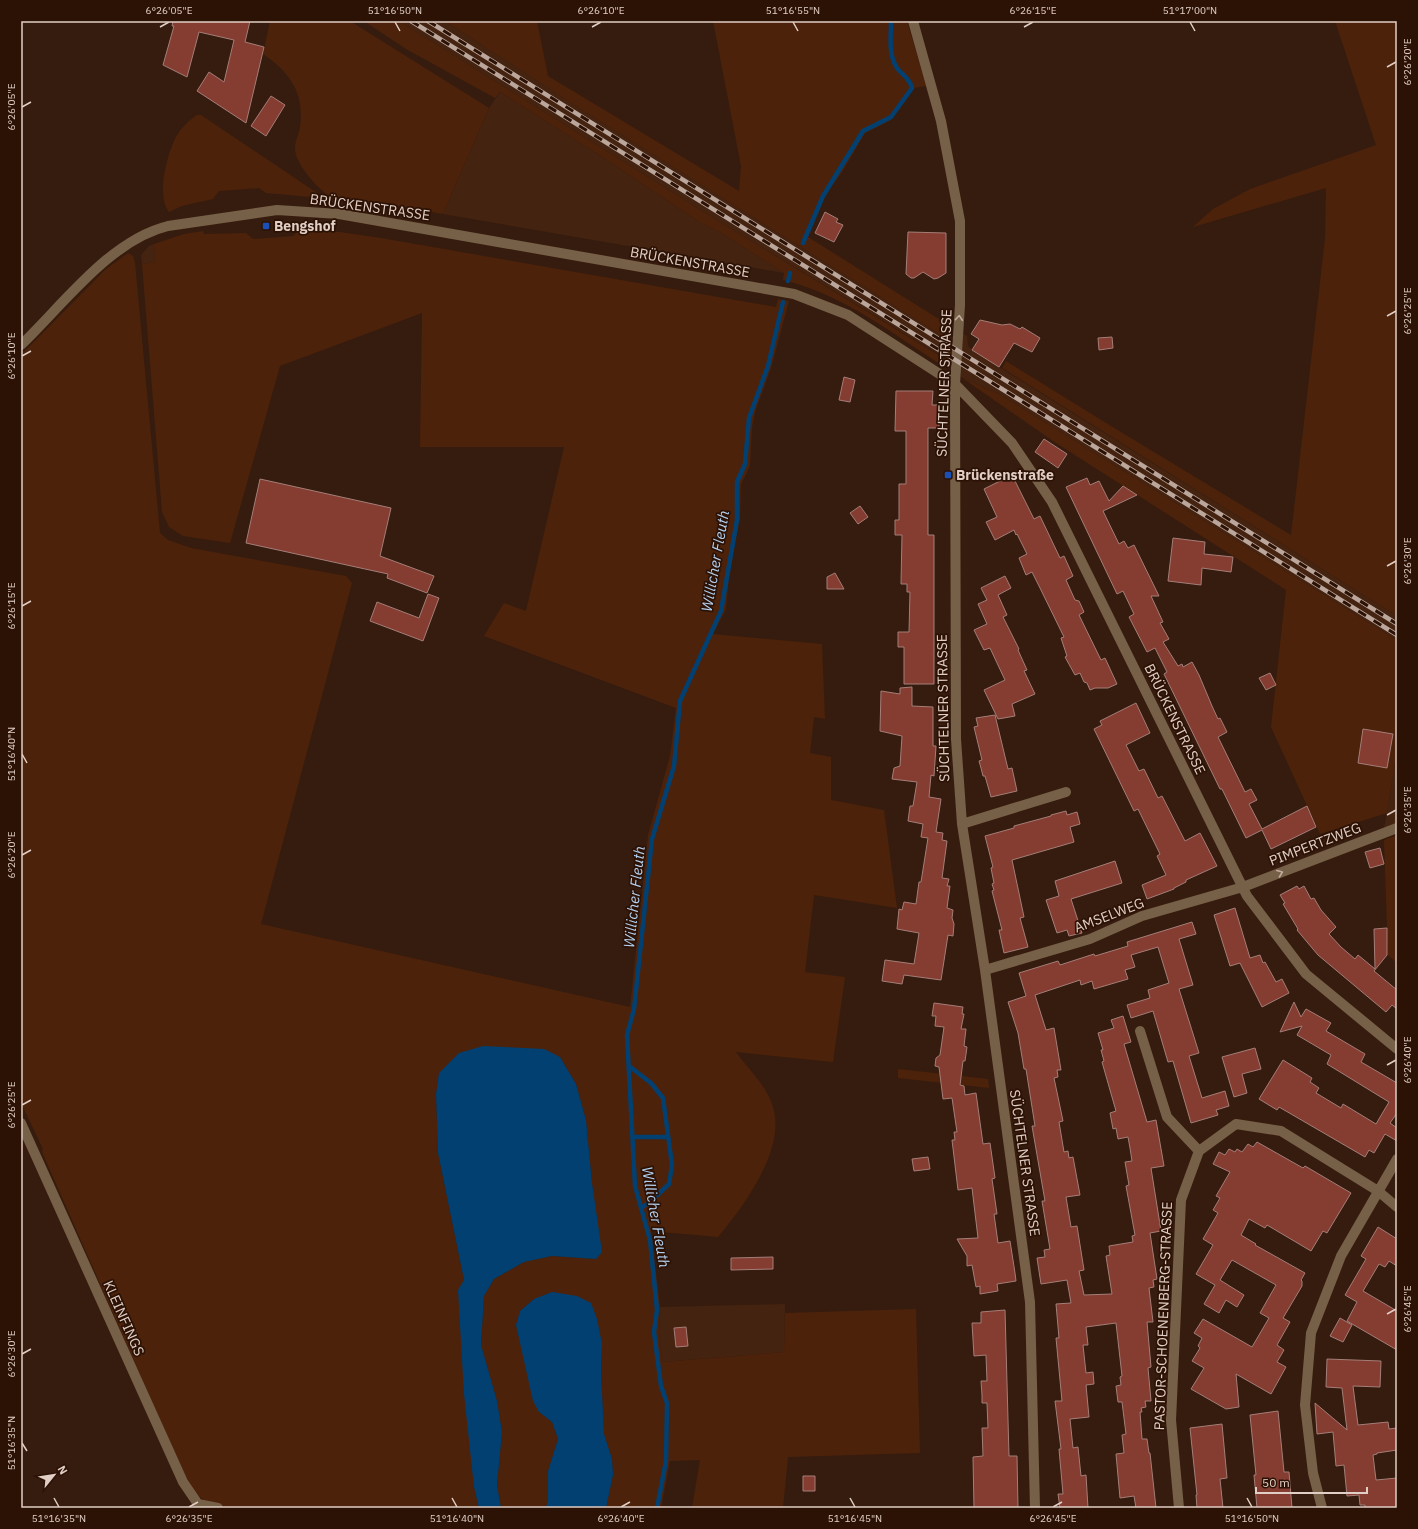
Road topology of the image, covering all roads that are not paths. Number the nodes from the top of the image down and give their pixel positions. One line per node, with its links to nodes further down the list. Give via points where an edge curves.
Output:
1 (913, 21): 3 (street, SÜCHTELNER STRASSE, one-way to 1, via 960,305 960,221 941,121)
2 (21, 345): 3 (street, BRÜCKENSTRASSE, via 103,262 137,239 158,228 277,210 340,214 794,294 848,315)
3 (955, 384): 5 (street, SÜCHTELNER STRASSE, via 956,739); 7 (street, BRÜCKENSTRASSE, via 1012,443 1052,502)
4 (1066, 792): 5 (street)
5 (962, 824): 8 (street, SÜCHTELNER STRASSE)
6 (1397, 828): 7 (street, PIMPERTZWEG, one-way to 6)
7 (1243, 887): 8 (street, AMSELWEG, via 1142,916 1090,938); 10 (street, BRÜCKENSTRASSE, via 1247,896 1306,974)
8 (985, 970): 17 (street, SÜCHTELNER STRASSE, via 1030,1302)
9 (1140, 1031): 12 (street, via 1167,1117)
10 (1397, 1049)
11 (21, 1124): 16 (street, KLEINFINGS, via 183,1482 198,1504)
12 (1199, 1151): 14 (street, via 1236,1124 1281,1130); 18 (street, PASTOR-SCHOENENBERG-STRASSE, via 1180,1200 1171,1420)
13 (1397, 1159): 14 (street)
14 (1378, 1190): 15 (street); 19 (street, via 1341,1256 1311,1333 1305,1405 1313,1473)
15 (1397, 1207)
16 (218, 1508)
17 (1035, 1508)
18 (1179, 1508)
19 (1322, 1508)

